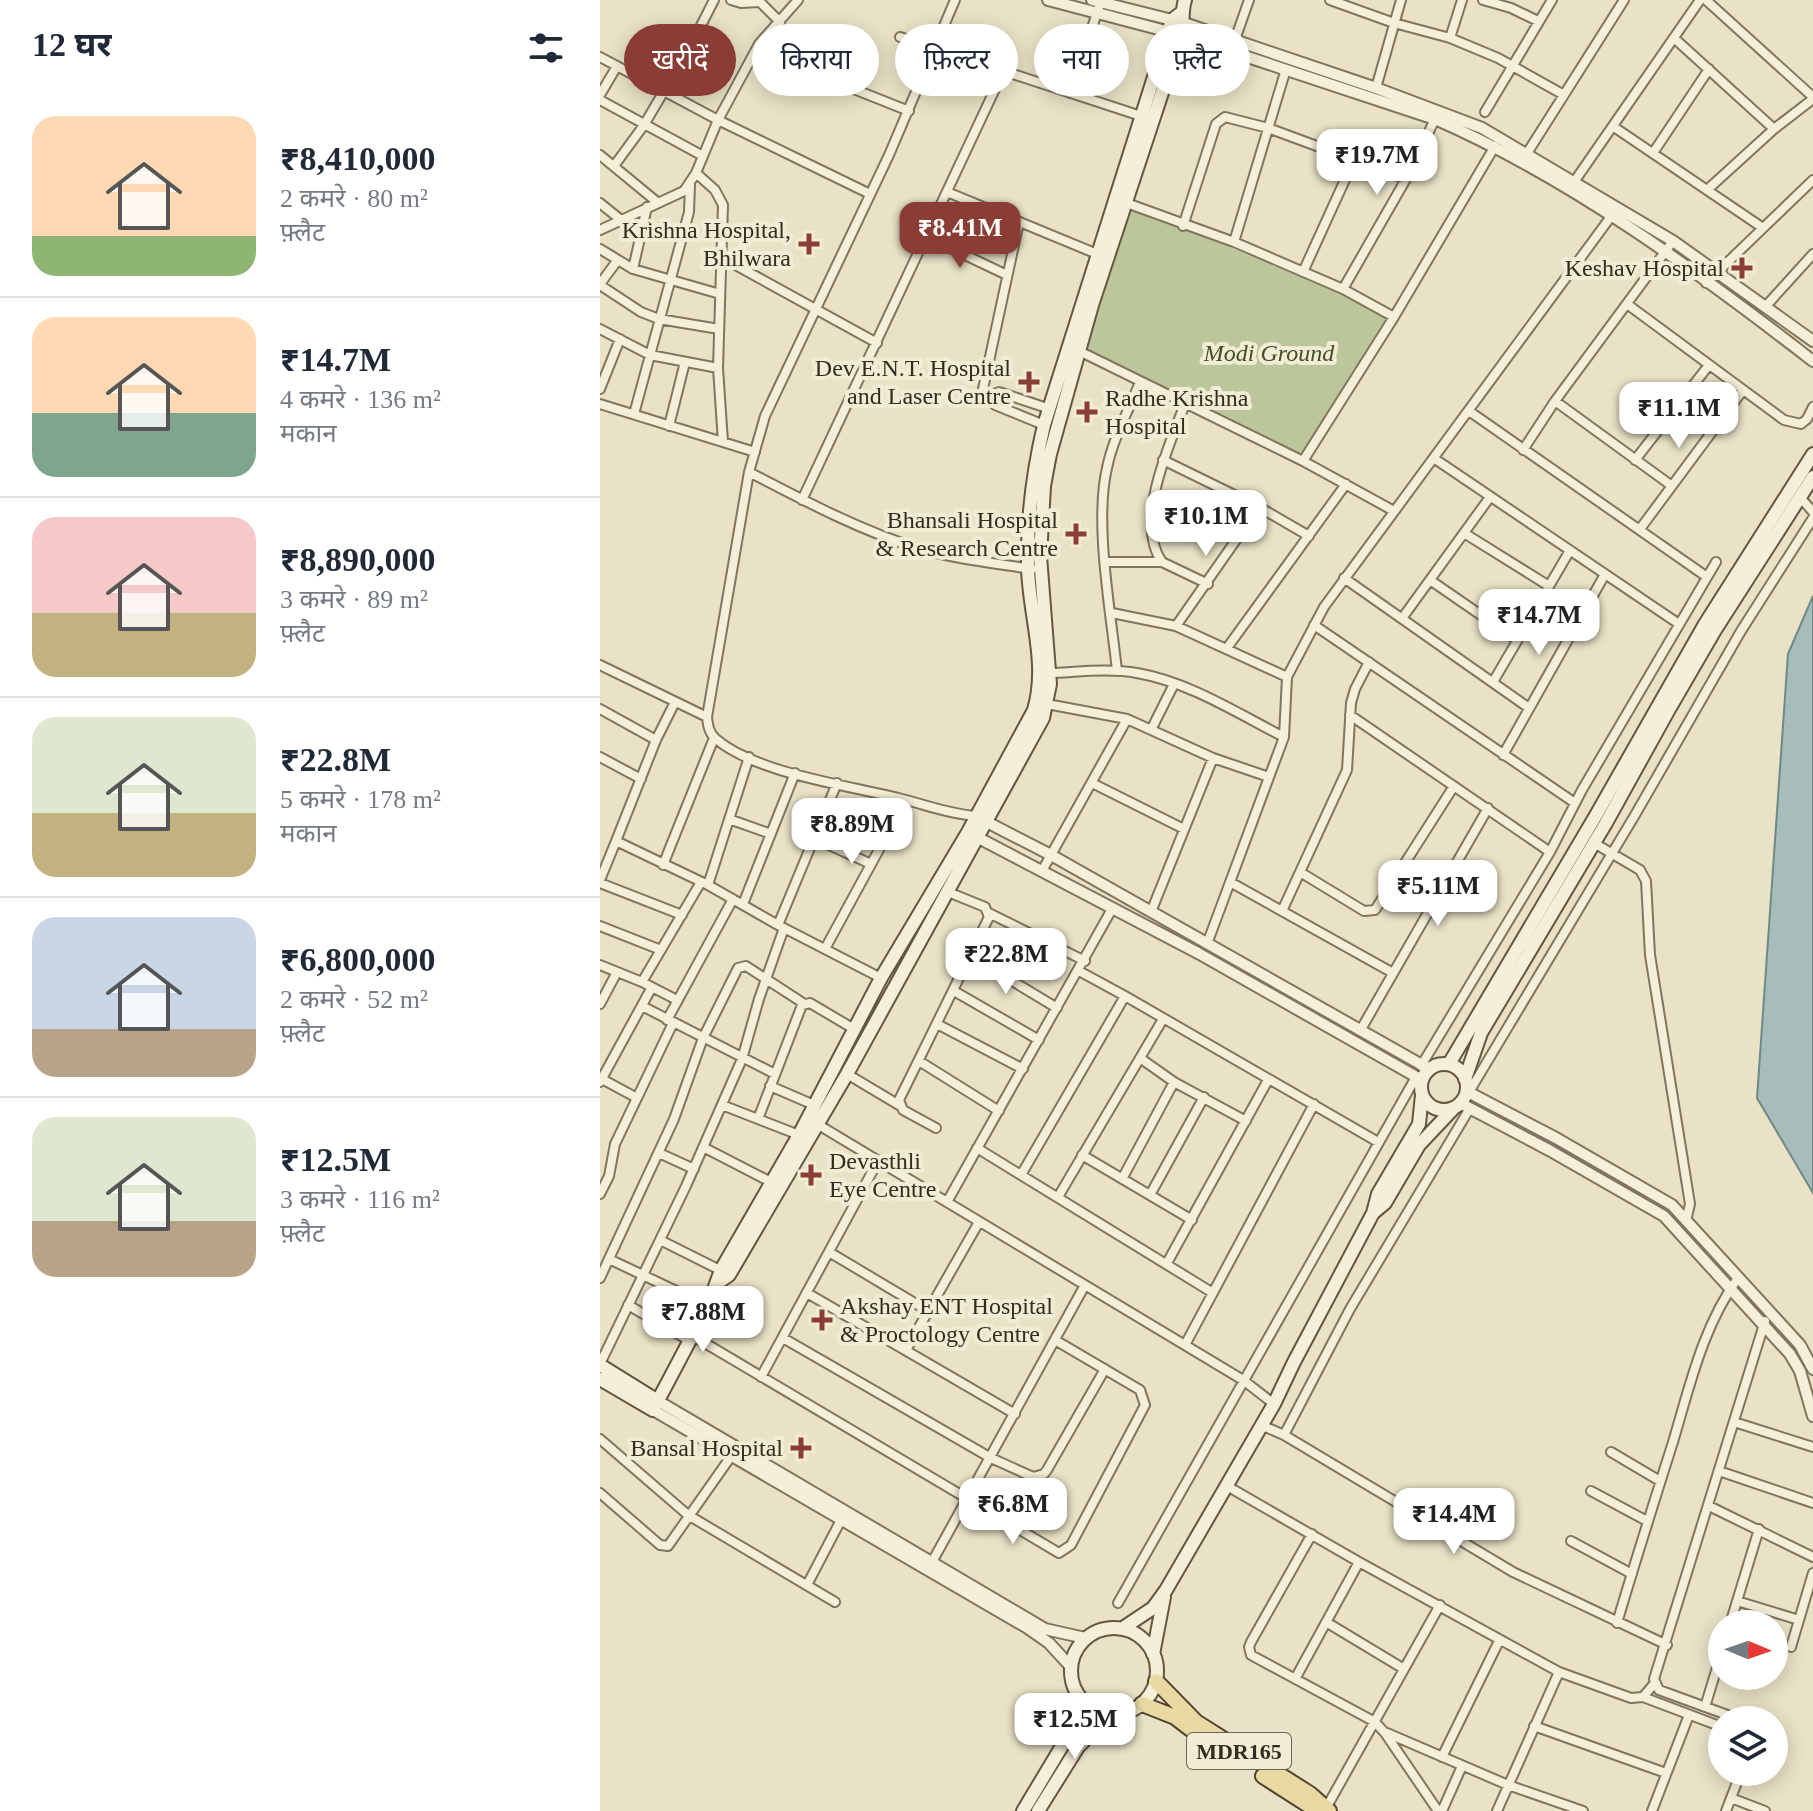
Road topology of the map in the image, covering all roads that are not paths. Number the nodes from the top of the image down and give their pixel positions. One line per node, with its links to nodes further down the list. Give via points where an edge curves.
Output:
1 (714, 0): 23 (street)
2 (731, 0): 14 (street)
3 (798, 0): 21 (street)
4 (955, 0): 24 (street)
5 (1048, 0): 18 (street)
6 (1249, 0): 26 (street)
7 (1330, 0): 16 (street)
8 (1401, 0): 22 (street)
9 (1462, 0): 27 (street)
10 (1483, 0): 17 (street)
11 (1552, 0): 20 (street)
12 (1624, 0): 39 (street)
13 (1703, 0): 28 (street); 47 (street)
14 (758, 1): 21 (street)
15 (1096, 1): 18 (street); 19 (street)
16 (1343, 2): 22 (street)
17 (1513, 4): 20 (street)
18 (1097, 14): 19 (street); 25 (street)
19 (1178, 21): 50 (main road)
20 (1538, 21): 33 (street)
21 (780, 22)
22 (1394, 23): 27 (street); 38 (street)
23 (702, 24)
24 (946, 24)
25 (1094, 24)
26 (1241, 24)
27 (1450, 38): 33 (street)
28 (1674, 38): 36 (street); 54 (street)
29 (1250, 51): 38 (street)
30 (1250, 53): 35 (street)
31 (600, 57): 34 (street)
32 (752, 57): 52 (street)
33 (1511, 65): 39 (street); 49 (street)
34 (617, 66): 37 (street); 46 (street)
35 (1286, 69): 51 (street); 55 (street)
36 (1709, 69): 56 (street); 58 (street)
37 (624, 70)
38 (1376, 88): 61 (street, via 1482,128)
39 (1564, 95): 61 (street)
40 (661, 96): 53 (street)
41 (673, 96): 52 (street)
42 (871, 96): 48 (street)
43 (916, 96): 48 (street)
44 (992, 96): 70 (street)
45 (1079, 96): 50 (street)
46 (600, 98): 53 (street)
47 (1813, 98): 56 (street)
48 (909, 111): 71 (street)
49 (1485, 112)
50 (1147, 118): 72 (main road)
51 (1435, 119): 57 (street); 65 (street)
52 (718, 120): 60 (street); 71 (street)
53 (644, 125): 60 (street); 63 (street)
54 (1614, 127): 58 (street); 67 (street)
55 (1268, 128): 62 (street); 80 (street, via 1219,120); 85 (street)
56 (1774, 129): 69 (street)
57 (1495, 146): 61 (street); 104 (street)
58 (1653, 153): 69 (street)
59 (600, 155): 63 (street)
60 (703, 156): 64 (street)
61 (1524, 157): 67 (street); 77 (street)
62 (1354, 160): 65 (street); 93 (street)
63 (614, 166): 73 (street)
64 (696, 173): 68 (street); 89 (street, via 723,205)
65 (1406, 179): 99 (street)
66 (1813, 180): 81 (street)
67 (1574, 182): 76 (street)
68 (690, 185): 73 (street); 96 (street, via 689,212)
69 (1707, 190): 81 (street)
70 (947, 192): 79 (street); 83 (street)
71 (870, 194): 103 (street)
72 (1121, 201): 80 (street); 90 (main road)
73 (657, 202): 75 (street)
74 (600, 203): 78 (street)
75 (647, 207): 78 (street); 92 (street)
76 (1619, 208): 77 (street); 84 (street)
77 (1610, 216): 87 (street); 126 (street)
78 (621, 220): 82 (street)
79 (1019, 222): 90 (street); 95 (street)
80 (1183, 226): 85 (street)
81 (1763, 228): 94 (street)
82 (600, 230)
83 (927, 237): 95 (street); 110 (street)
84 (1673, 241): 87 (street); 94 (street)
85 (1234, 242): 93 (street)
86 (600, 249): 91 (street)
87 (1666, 251): 97 (street); 101 (street)
88 (1813, 254): 102 (street)
89 (721, 257): 100 (street); 103 (street)
90 (1104, 257): 111 (main road)
91 (617, 261): 92 (street); 98 (street)
92 (633, 269): 96 (street)
93 (1303, 272): 99 (street)
94 (1716, 273): 97 (street); 102 (street)
95 (1007, 275): 120 (street, via 983,385)
96 (670, 280): 100 (street); 105 (street)
97 (1706, 283): 113 (street)
98 (600, 284): 105 (street)
99 (1343, 289): 104 (street)
100 (720, 294): 107 (street)
101 (1627, 304): 115 (street); 121 (street)
102 (1765, 307): 109 (street)
103 (816, 308): 110 (street); 132 (street, via 765,416)
104 (1394, 317): 137 (street)
105 (659, 319): 107 (street); 112 (street)
106 (600, 329): 108 (street)
107 (719, 329): 116 (street)
108 (620, 339): 112 (street); 118 (street)
109 (1813, 341)
110 (877, 343): 144 (street)
111 (1075, 349): 117 (street); 125 (main road); 156 (main road, via 1044,486)
112 (650, 355): 114 (street); 127 (street)
113 (1813, 361)
114 (685, 362): 116 (street); 129 (street)
115 (1709, 365): 119 (street); 136 (street)
116 (718, 368): 130 (street)
117 (1140, 382): 123 (street); 153 (street, via 1107,467)
118 (600, 389)
119 (1743, 390): 124 (street, via 1794,425 1804,423); 141 (street)
120 (989, 396): 125 (street, via 999,392); 128 (street, via 995,405)
121 (1555, 401): 131 (street); 136 (street)
122 (600, 404): 127 (street)
123 (1185, 404): 135 (street); 137 (street)
124 (1813, 407)
125 (1050, 409): 128 (main road)
126 (1469, 411): 131 (street); 134 (street)
127 (634, 414): 129 (street)
128 (1044, 425): 156 (main road, via 1031,486)
129 (669, 426): 130 (street)
130 (723, 442): 132 (street)
131 (1523, 450): 149 (street)
132 (755, 452): 138 (street)
133 (1813, 454): 214 (main road, via 1705,624)
134 (1435, 459): 142 (street); 146 (street)
135 (1163, 460): 145 (street); 154 (street, via 1153,535)
136 (1635, 460): 141 (street)
137 (1303, 461): 140 (street)
138 (749, 472): 144 (street); 182 (street)
139 (1813, 477): 143 (main road)
140 (1346, 484): 146 (street); 151 (street)
141 (1672, 486): 149 (street)
142 (1490, 497): 150 (street); 152 (street)
143 (1800, 497): 147 (street); 212 (main road, via 1715,630)
144 (802, 500): 156 (street, via 918,548)
145 (1259, 507): 151 (street); 161 (street)
146 (1394, 511): 159 (street)
147 (1813, 512)
148 (1813, 518): 215 (street)
149 (1640, 529): 158 (street)
150 (1464, 533): 160 (street); 162 (street)
151 (1309, 536): 169 (street)
152 (1569, 552): 157 (street); 162 (street)
153 (1106, 562): 154 (street); 163 (street)
154 (1162, 562): 161 (street)
155 (1716, 562): 158 (street)
156 (1034, 569): 173 (main road); 204 (main road, via 1037,700)
157 (1604, 576): 165 (street); 179 (street)
158 (1707, 577): 165 (street)
159 (1344, 578): 164 (street); 166 (street)
160 (1430, 580): 164 (street); 168 (street)
161 (1208, 584): 167 (street)
162 (1549, 586): 168 (street)
163 (1112, 613): 167 (street); 172 (street)
164 (1403, 617): 175 (street)
165 (1679, 624): 199 (street)
166 (1314, 625): 170 (street); 174 (street)
167 (1176, 626): 169 (street)
168 (1517, 640): 175 (street)
169 (1227, 648): 174 (street)
170 (1369, 662): 181 (street, via 1355,689); 188 (street)
171 (600, 665): 177 (street)
172 (1117, 671): 173 (street); 176 (street)
173 (1050, 673): 178 (main road)
174 (1287, 677): 185 (street)
175 (1493, 682): 179 (street)
176 (1174, 684): 184 (street); 185 (street)
177 (675, 702): 182 (street); 187 (street)
178 (1047, 704): 183 (street); 204 (main road, via 1037,730)
179 (1529, 708): 188 (street)
180 (600, 709): 187 (street)
181 (1350, 715): 197 (street); 220 (street, via 1347,770)
182 (707, 717): 186 (street)
183 (1127, 719): 184 (street); 196 (street)
184 (1151, 730): 190 (street)
185 (1284, 737): 193 (street)
186 (714, 738): 189 (street); 218 (street)
187 (656, 740): 194 (street)
188 (1503, 755): 199 (street)
189 (749, 757): 192 (street); 203 (street)
190 (1213, 758): 193 (street); 205 (street)
191 (601, 759): 194 (street)
192 (795, 773): 195 (street); 206 (street)
193 (1269, 777): 222 (street)
194 (641, 779): 210 (street)
195 (837, 783): 198 (street); 201 (street)
196 (1092, 783): 205 (street); 216 (street)
197 (1454, 786): 200 (street); 220 (street, via 1375,910 1364,911)
198 (906, 800): 202 (street); 209 (street)
199 (1575, 803): 211 (street)
200 (1488, 808): 213 (street); 242 (street)
201 (824, 814): 208 (street); 209 (street)
202 (950, 814): 204 (street); 207 (street)
203 (729, 819): 206 (street); 223 (street)
204 (981, 819): 207 (main road); 216 (street)
205 (1184, 829): 229 (street)
206 (771, 834): 226 (street)
207 (973, 835): 219 (street); 224 (main road); 243 (main road)
208 (814, 838): 217 (street); 233 (street)
209 (885, 839): 217 (street)
210 (616, 841): 218 (street); 221 (street)
211 (1555, 842): 213 (street); 214 (street)
212 (1594, 843): 215 (street); 244 (main road)
213 (1550, 852): 267 (street)
214 (1575, 852): 244 (main road)
215 (1613, 853): 276 (street); 304 (street, via 1640,870 1646,881 1650,955 1690,1204)
216 (1051, 855): 219 (street); 229 (street)
217 (871, 864): 235 (street)
218 (663, 865): 223 (street)
219 (1042, 871): 227 (street)
220 (1300, 872): 228 (street)
221 (600, 882): 231 (street)
222 (1230, 882): 228 (street); 234 (street)
223 (704, 884): 225 (street); 231 (street)
224 (948, 892): 230 (street); 269 (main road)
225 (733, 899): 226 (street); 250 (street)
226 (743, 904): 233 (street)
227 (1112, 909): 238 (street); 267 (street)
228 (1282, 911): 242 (street)
229 (1151, 912): 234 (street)
230 (989, 913): 237 (street); 238 (street)
231 (682, 915): 236 (street)
232 (600, 926): 236 (street)
233 (781, 927): 235 (street); 245 (street)
234 (1207, 944): 259 (street)
235 (826, 947): 243 (street)
236 (661, 950): 246 (street)
237 (971, 956): 248 (street); 254 (street)
238 (1085, 961): 240 (street)
239 (600, 965): 241 (street)
240 (1079, 971): 249 (street); 254 (street)
241 (617, 972): 246 (street); 252 (street)
242 (1393, 973): 259 (street)
243 (881, 978): 258 (main road)
244 (1508, 978): 265 (main road); 276 (main road, via 1481,1033)
245 (766, 981): 251 (street); 260 (street, via 746,966 739,967); 263 (street)
246 (642, 982): 247 (street)
247 (652, 987): 250 (street); 253 (street)
248 (954, 991): 257 (street); 261 (street)
249 (1125, 996): 255 (street); 295 (street)
250 (677, 1000): 256 (street)
251 (803, 1003): 258 (street); 268 (street)
252 (600, 1004)
253 (642, 1006): 256 (street); 270 (street)
254 (1057, 1008): 261 (street)
255 (1163, 1019): 262 (street); 271 (street)
256 (670, 1021): 260 (street); 277 (street)
257 (937, 1024): 264 (street); 266 (street)
258 (854, 1029): 280 (main road)
259 (1360, 1031): 267 (street)
260 (703, 1038): 263 (street); 291 (street)
261 (1039, 1040): 266 (street)
262 (1140, 1058): 272 (street); 292 (street)
263 (742, 1059): 268 (street); 279 (street)
264 (919, 1061): 281 (street); 282 (street)
265 (1449, 1064): 267 (main road); 276 (main road, via 1459,1070)
266 (1023, 1069): 282 (street)
267 (1422, 1073): 274 (main road); 288 (street)
268 (775, 1074): 273 (street)
269 (847, 1074): 281 (street); 285 (main road)
270 (601, 1080): 277 (street)
271 (1268, 1080): 278 (street); 284 (street)
272 (1174, 1082): 275 (street); 296 (street)
273 (770, 1086): 280 (street); 283 (street)
274 (1422, 1095): 276 (main road, via 1435,1108); 302 (main road, via 1419,1124 1378,1194)
275 (1204, 1097): 284 (street); 299 (street)
276 (1464, 1097): 302 (main road, via 1425,1137 1385,1203); 304 (street, via 1556,1138 1672,1205); 315 (street, via 1664,1216); 340 (street)
277 (637, 1098): 298 (street)
278 (1314, 1104): 288 (street); 317 (street)
279 (722, 1105): 283 (street); 289 (street)
280 (814, 1105): 287 (main road)
281 (899, 1105): 286 (street)
282 (999, 1111): 290 (street)
283 (758, 1119): 287 (street)
284 (1246, 1121): 303 (street)
285 (817, 1124): 293 (street); 311 (main road)
286 (936, 1128)
287 (799, 1135): 297 (main road)
288 (1378, 1142): 333 (street)
289 (703, 1147): 294 (street); 297 (street)
290 (977, 1148): 295 (street); 301 (street)
291 (659, 1153): 294 (street); 308 (street)
292 (1082, 1155): 296 (street); 300 (street)
293 (878, 1161): 301 (street); 307 (street)
294 (694, 1169): 306 (street)
295 (1021, 1175): 300 (street)
296 (1122, 1179): 299 (street)
297 (771, 1182): 311 (main road)
298 (600, 1194)
299 (1150, 1195): 303 (street)
300 (1058, 1197): 309 (street)
301 (947, 1202): 305 (street)
302 (1373, 1213): 334 (main road)
303 (1192, 1220): 309 (street)
304 (1686, 1221): 313 (street)
305 (979, 1222): 314 (street); 320 (street)
306 (660, 1240): 310 (street); 311 (street)
307 (829, 1252): 316 (street); 320 (street)
308 (609, 1259): 310 (street); 312 (street)
309 (1167, 1263): 317 (street)
310 (643, 1275): 318 (street); 319 (street)
311 (723, 1276): 319 (main road)
312 (600, 1278)
313 (1738, 1278): 315 (street); 321 (street)
314 (1085, 1285): 325 (street); 326 (street)
315 (1730, 1289): 322 (street); 347 (street, via 1704,1341)
316 (807, 1293): 324 (street); 327 (street)
317 (1213, 1293): 326 (street)
318 (628, 1305): 323 (street); 328 (street)
319 (708, 1306): 323 (main road)
320 (928, 1311): 327 (street)
321 (1770, 1312): 322 (street); 330 (street, via 1800,1345)
322 (1763, 1325): 337 (street, via 1797,1364); 338 (street)
323 (691, 1338): 331 (street); 335 (main road)
324 (783, 1338): 331 (street); 345 (street)
325 (1055, 1340): 329 (street); 336 (street)
326 (1185, 1345): 333 (street)
327 (906, 1350): 336 (street)
328 (600, 1365): 335 (main road)
329 (1105, 1369): 345 (street, via 1044,1474 1033,1477); 351 (street, via 1140,1390 1145,1405 1067,1549 1055,1552)
330 (1813, 1369)
331 (761, 1377): 351 (street)
332 (600, 1379): 335 (main road)
333 (1243, 1380): 334 (street); 369 (street)
334 (1274, 1404): 339 (main road)
335 (655, 1405): 344 (street); 361 (street)
336 (1015, 1414): 345 (street)
337 (1813, 1416)
338 (1734, 1422): 342 (street); 346 (street)
339 (1261, 1425): 340 (street); 348 (main road)
340 (1284, 1435): 374 (street, via 1513,1572)
341 (600, 1439): 354 (street)
342 (1813, 1447)
343 (1611, 1452): 347 (street)
344 (732, 1455): 354 (street); 355 (street)
345 (991, 1458): 351 (street)
346 (1719, 1471): 352 (street); 353 (street)
347 (1660, 1481): 356 (street)
348 (1227, 1486): 358 (street); 366 (main road)
349 (1591, 1491): 356 (street)
350 (600, 1493): 354 (street, via 662,1546 670,1545)
351 (968, 1500): 361 (street)
352 (1813, 1503)
353 (1709, 1506): 357 (street); 378 (street)
354 (688, 1515): 365 (street)
355 (842, 1518): 365 (street); 381 (street, via 1026,1627)
356 (1647, 1521): 364 (street)
357 (1759, 1529): 360 (street); 367 (street)
358 (1312, 1534): 362 (street); 384 (street, via 1249,1647 1254,1658)
359 (1571, 1541): 364 (street)
360 (1813, 1557)
361 (932, 1562): 376 (street, via 1045,1629)
362 (1359, 1562): 370 (street); 373 (street)
363 (1813, 1573): 372 (street)
364 (1632, 1574): 374 (street)
365 (807, 1585): 368 (street)
366 (1166, 1590): 375 (main road, via 1153,1608); 380 (main road)
367 (1737, 1601): 371 (street); 372 (street)
368 (835, 1602)
369 (1118, 1603)
370 (1440, 1605): 377 (street); 382 (street)
371 (1734, 1610)
372 (1799, 1620): 379 (street)
373 (1326, 1622): 382 (street); 384 (street)
374 (1617, 1623): 378 (street)
375 (1123, 1628): 376 (main road, via 1103,1628); 380 (main road, via 1141,1637)
376 (1085, 1638): 381 (main road)
377 (1499, 1641): 383 (street); 399 (street)
378 (1667, 1645): 386 (street)
379 (1791, 1647)
380 (1153, 1654): 385 (main road)
381 (1071, 1667): 388 (main road)
382 (1404, 1669): 395 (street)
383 (1559, 1672): 389 (street, via 1625,1696); 397 (street)
384 (1295, 1679): 395 (street)
385 (1156, 1681): 390 (main road); 405 (main road, MDR165, via 1196,1722 1310,1794)
386 (1654, 1684): 389 (street); 391 (street)
387 (1710, 1690): 391 (street)
388 (1077, 1693): 393 (main road, via 1091,1707); 406 (main road, via 1066,1742)
389 (1643, 1697): 394 (street)
390 (1142, 1704): 393 (main road); 405 (main road, MDR165, via 1175,1717)
391 (1705, 1707): 392 (street)
392 (1708, 1708)
393 (1110, 1714): 407 (main road, via 1078,1747)
394 (1689, 1715): 396 (street); 401 (street)
395 (1375, 1722): 398 (street); 405 (street)
396 (1708, 1722)
397 (1534, 1726): 401 (street); 402 (street)
398 (1385, 1733): 399 (street); 408 (street)
399 (1442, 1757): 400 (street)
400 (1462, 1766): 402 (street); 408 (street)
401 (1666, 1773): 411 (street)
402 (1508, 1785): 409 (street); 410 (street)
403 (1736, 1786): 404 (street)
404 (1731, 1798): 412 (street); 413 (street)
405 (1324, 1810)
406 (1023, 1811)
407 (1038, 1811)
408 (1440, 1811)
409 (1497, 1811)
410 (1583, 1811)
411 (1652, 1811)
412 (1726, 1811)
413 (1765, 1811)

